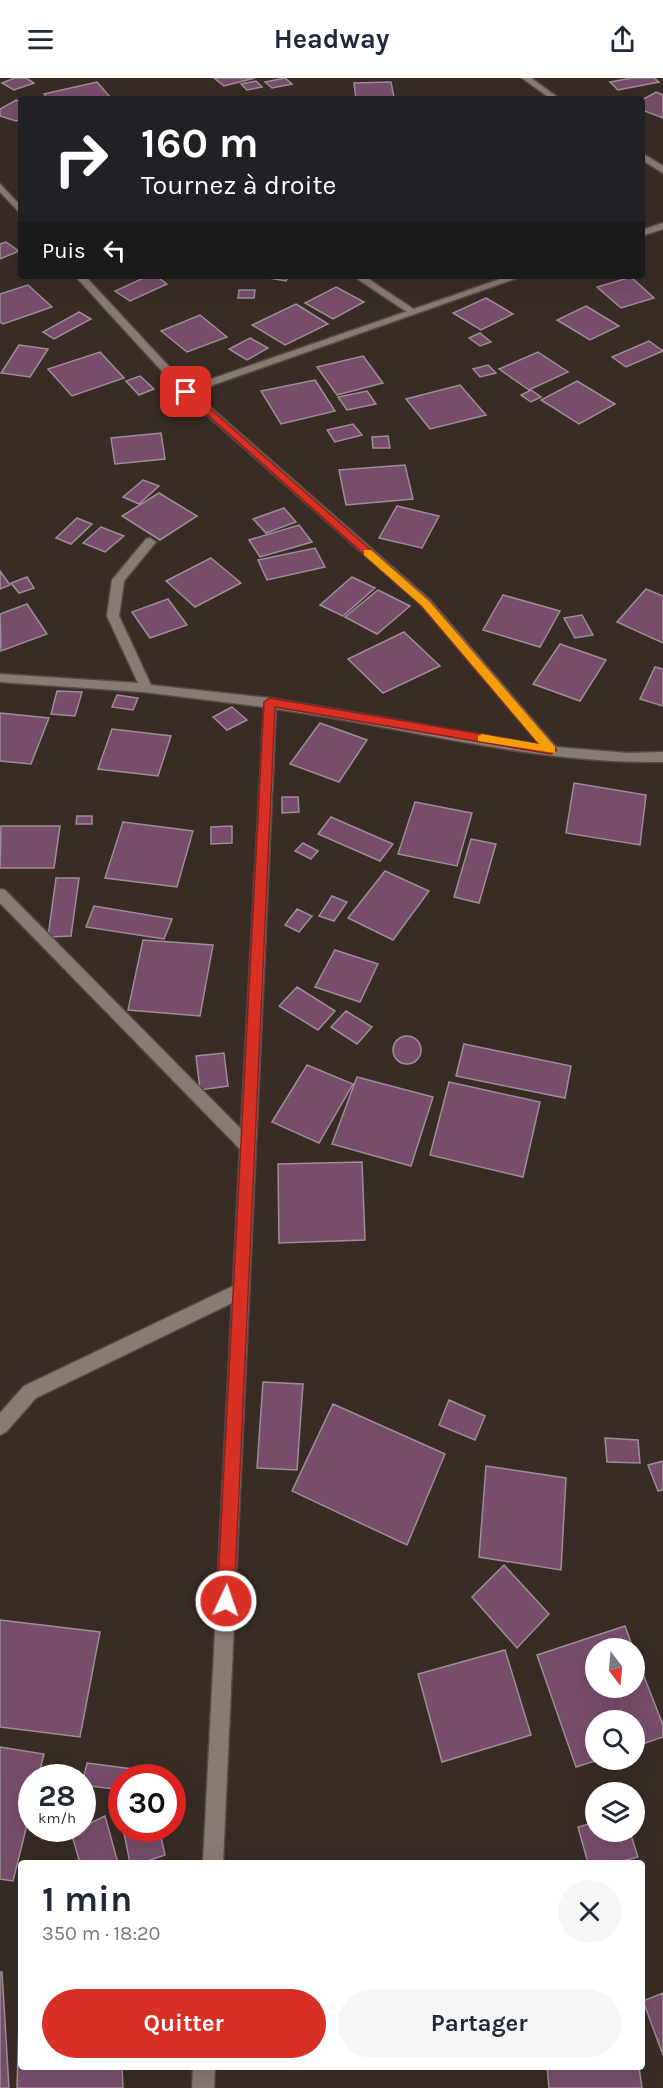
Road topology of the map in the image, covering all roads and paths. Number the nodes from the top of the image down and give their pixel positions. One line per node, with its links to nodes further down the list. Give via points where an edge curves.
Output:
1 (526, 78): 2 (street)
2 (552, 96)
3 (645, 158): 4 (street)
4 (663, 170)
5 (0, 187): 6 (street)
6 (18, 208)
7 (663, 226): 8 (street)
8 (645, 232)
9 (83, 279): 13 (street)
10 (363, 279): 12 (street)
11 (509, 279): 12 (street)
12 (413, 312): 13 (street)
13 (186, 392): 18 (street, via 426,603)
14 (150, 542): 16 (street, via 118,580 113,616)
15 (0, 678): 16 (street)
16 (146, 687): 17 (street)
17 (270, 702): 18 (street); 21 (street)
18 (551, 750): 19 (street)
19 (663, 757)
20 (0, 894): 21 (street)
21 (248, 1146): 22 (street)
22 (240, 1291): 23 (street, via 30,1392); 24 (street)
23 (0, 1426)
24 (213, 1860)
25 (204, 2070): 26 (street)
26 (203, 2088)

